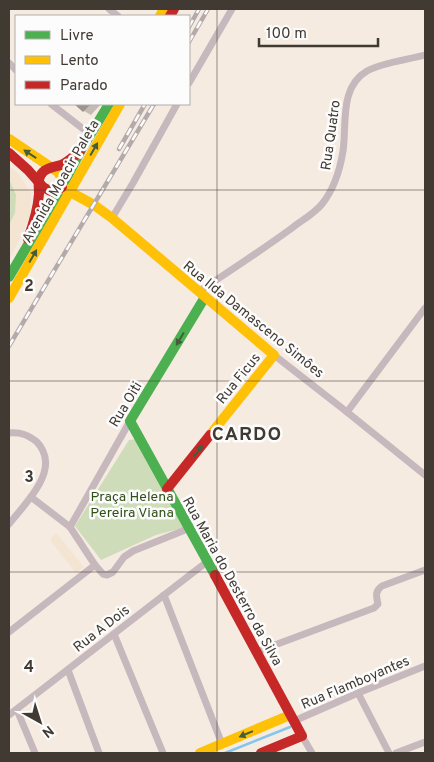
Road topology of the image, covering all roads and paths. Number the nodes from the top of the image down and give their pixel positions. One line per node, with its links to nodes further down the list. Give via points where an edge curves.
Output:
1 (232, 9): 3 (street)
2 (425, 55): 18 (street, Rua Quatro, via 382,65 358,79 347,101 340,166 321,205)
3 (190, 81)
4 (53, 105): 8 (street)
5 (108, 105): 8 (street, Avenida Moacir Paleta)
6 (119, 105): 14 (street, Avenida Moacir Paleta, one-way to 6)
7 (176, 105): 15 (street)
8 (91, 135): 10 (street, Avenida Moacir Paleta)
9 (9, 139): 12 (street, one-way to 9)
10 (81, 150): 12 (street, via 67,162); 14 (street, Avenida Moacir Paleta)
11 (9, 152): 13 (street)
12 (51, 168): 13 (street, via 41,174); 14 (street, via 60,175)
13 (39, 182): 14 (street, via 52,192); 16 (street, via 36,216)
14 (66, 189): 15 (street, Rua Ilda Damasceno Simôes); 16 (street, Avenida Moacir Paleta); 19 (street, Avenida Moacir Paleta, one-way to 14)
15 (112, 218): 18 (street, Rua Ilda Damasceno Simôes)
16 (26, 247): 17 (street, Avenida Moacir Paleta)
17 (9, 277)
18 (202, 295): 21 (street, Rua Ilda Damasceno Simôes); 23 (street, Rua Oiti, one-way to 23)
19 (9, 298)
20 (425, 308): 22 (street)
21 (274, 355): 22 (street, Rua Ilda Damasceno Simôes); 26 (street, Rua Ficus, one-way to 21)
22 (347, 412): 25 (street, Rua Ilda Damasceno Simôes)
23 (130, 422): 26 (street, Rua Maria do Desterro da Silva); 29 (street, Rua Oiti)
24 (9, 433): 27 (street, via 28,435 40,444 46,456 42,482)
25 (425, 475)
26 (168, 489): 30 (street, Rua Maria do Desterro da Silva)
27 (31, 497): 28 (street); 29 (street)
28 (9, 524)
29 (70, 527): 32 (street)
30 (190, 528): 31 (street, Rua Maria do Desterro da Silva); 32 (street, via 133,551 111,574 103,574)
31 (208, 561): 34 (street, Rua A Dois); 37 (street, Rua Maria do Desterro da Silva)
32 (95, 565): 35 (street)
33 (425, 570): 37 (street, via 382,586 376,593 378,604 374,608)
34 (164, 595): 36 (street, Rua A Dois); 46 (street)
35 (9, 632)
36 (114, 634): 39 (street, Rua A Dois); 49 (street)
37 (256, 652): 43 (street, Rua Maria do Desterro da Silva)
38 (425, 666): 40 (street, Rua Flamboyantes)
39 (68, 670): 41 (street, Rua A Dois); 48 (street)
40 (358, 693): 43 (street, Rua Flamboyantes); 53 (street)
41 (16, 710): 42 (street, Rua A Dois); 47 (street)
42 (9, 715)
43 (292, 718): 44 (street, Rua Maria do Desterro da Silva); 46 (street, one-way to 46)
44 (302, 736): 51 (street); 52 (street, Rua Maria do Desterro da Silva)
45 (425, 742): 54 (street)
46 (222, 744): 50 (street)
47 (34, 753)
48 (99, 753)
49 (163, 753)
50 (200, 753)
51 (261, 753)
52 (312, 753)
53 (389, 753)
54 (396, 753)

